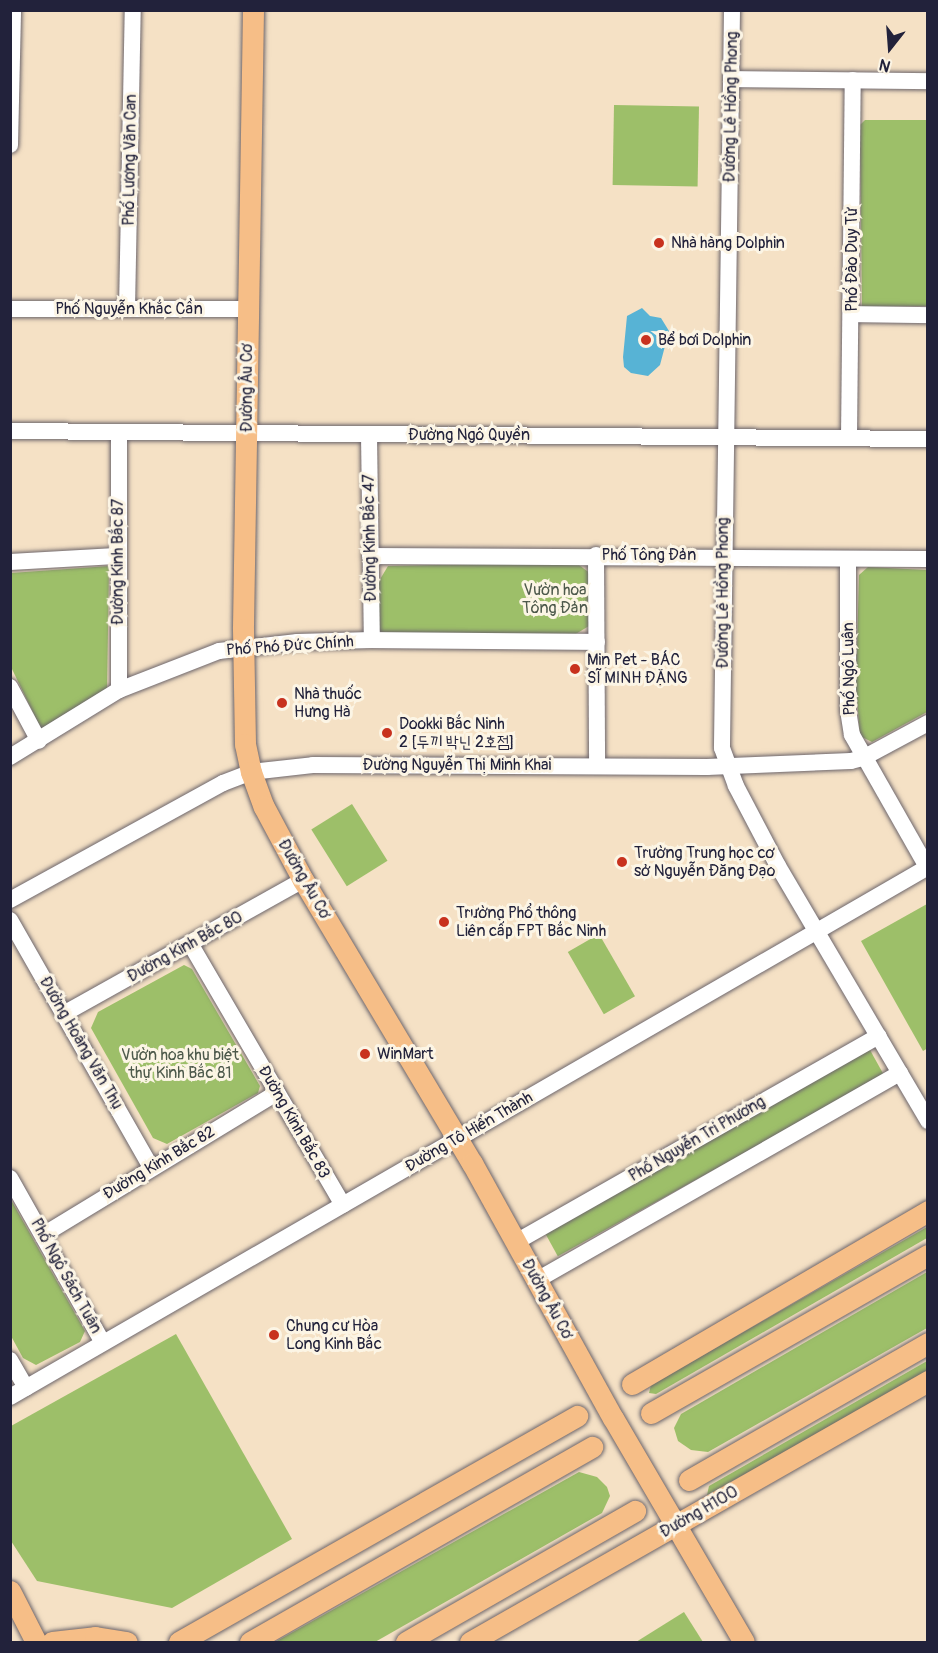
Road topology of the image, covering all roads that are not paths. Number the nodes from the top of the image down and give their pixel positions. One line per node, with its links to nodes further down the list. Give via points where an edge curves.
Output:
1 (13, 10): 8 (street)
2 (133, 10): 10 (street, Phố Lương Văn Can)
3 (253, 10): 11 (main road, Đường Âu Cơ)
4 (732, 10): 5 (street, Đường Lê Hồng Phong)
5 (731, 79): 6 (street); 18 (street, Đường Lê Hồng Phong)
6 (853, 80): 7 (street); 12 (street, Phố Đào Duy Từ)
7 (927, 81)
8 (10, 145)
9 (10, 309): 10 (street, Phố Nguyễn Khắc Cần)
10 (127, 309): 11 (street, Phố Nguyễn Khắc Cần)
11 (247, 309): 16 (main road, Đường Âu Cơ)
12 (852, 314): 13 (street); 19 (street, Phố Đào Duy Từ)
13 (927, 315)
14 (10, 431): 15 (street, Đường Ngô Quyền)
15 (119, 433): 16 (street, Đường Ngô Quyền); 22 (street, Đường Kinh Bắc 87)
16 (247, 434): 17 (street, Đường Ngô Quyền); 30 (main road, Đường Âu Cơ)
17 (369, 435): 18 (street, Đường Ngô Quyền); 23 (street, Đường Kinh Bắc 47)
18 (724, 435): 19 (street, Đường Ngô Quyền); 24 (street, Đường Lê Hồng Phong)
19 (849, 437): 20 (street, Đường Ngô Quyền)
20 (927, 439)
21 (596, 555): 23 (street, Phố Tông Đản); 24 (street, Phố Tông Đản); 29 (street)
22 (116, 556): 27 (street); 32 (street, Đường Kinh Bắc 87)
23 (370, 556): 28 (street, Đường Kinh Bắc 47)
24 (724, 556): 25 (street, Phố Tông Đản); 38 (street, Đường Lê Hồng Phong, via 722,748)
25 (848, 559): 26 (street, Phố Tông Đản); 36 (street, Phố Ngô Luân, via 848,715)
26 (927, 559)
27 (10, 562)
28 (372, 640): 29 (street, Phố Phó Đức Chính); 30 (street, Phố Phó Đức Chính)
29 (597, 642): 37 (street)
30 (243, 647): 32 (street, Phố Phó Đức Chính, via 191,660); 39 (main road, Đường Âu Cơ, via 245,744)
31 (10, 687): 34 (street)
32 (119, 690): 34 (street, Phố Phó Đức Chính)
33 (927, 723): 36 (street, Đường Nguyễn Thị Minh Khai)
34 (39, 741): 35 (street, Phố Phó Đức Chính)
35 (10, 757)
36 (863, 758): 38 (street, Đường Nguyễn Thị Minh Khai); 40 (street, Phố Ngô Luân)
37 (597, 764): 38 (street, Đường Nguyễn Thị Minh Khai); 39 (street, Đường Nguyễn Thị Minh Khai, via 314,765)
38 (728, 766): 44 (street, Đường Lê Hồng Phong)
39 (251, 772): 41 (main road, Đường Âu Cơ, via 264,807); 42 (street, Đường Nguyễn Thị Minh Khai, via 223,783)
40 (927, 867): 44 (street, Đường Tô Hiến Thành)
41 (303, 880): 45 (street, Đường Kinh Bắc 80); 51 (main road, Đường Âu Cơ)
42 (10, 900)
43 (10, 920): 46 (street, Đường Hoàng Văn Thụ)
44 (816, 930): 47 (street, Đường Lê Hồng Phong); 51 (street, Đường Tô Hiến Thành)
45 (191, 945): 46 (street, Đường Kinh Bắc 80); 49 (street, Đường Kinh Bắc 83)
46 (65, 1013): 52 (street, Đường Hoàng Văn Thụ)
47 (879, 1035): 48 (street, Đường Lê Hồng Phong); 57 (street, Phố Nguyễn Tri Phương)
48 (900, 1073): 50 (street, Đường Lê Hồng Phong); 59 (street)
49 (276, 1093): 52 (street, Đường Kinh Bắc 82); 54 (street, Đường Kinh Bắc 83)
50 (927, 1121)
51 (458, 1140): 54 (street, Đường Tô Hiến Thành); 57 (main road, Đường Âu Cơ)
52 (151, 1167): 56 (street, Đường Kinh Bắc 82)
53 (10, 1178): 56 (street, Phố Ngô Sách Tuân)
54 (343, 1205): 60 (street, Đường Tô Hiến Thành)
55 (927, 1211): 64 (main road)
56 (43, 1235): 60 (street, Phố Ngô Sách Tuân)
57 (516, 1242): 59 (main road, Đường Âu Cơ)
58 (927, 1255): 67 (main road)
59 (537, 1280): 72 (main road, Đường Âu Cơ)
60 (104, 1343): 65 (street, Đường Tô Hiến Thành)
61 (927, 1343): 70 (main road, Đường H100)
62 (10, 1360): 65 (street)
63 (927, 1381): 72 (main road, Đường H100)
64 (632, 1384)
65 (26, 1388): 66 (street, Đường Tô Hiến Thành)
66 (10, 1397)
67 (651, 1413)
68 (577, 1416): 77 (main road)
69 (592, 1447): 78 (main road)
70 (689, 1480)
71 (635, 1511): 79 (main road)
72 (675, 1525): 80 (main road, Đường H100); 81 (main road, Đường Âu Cơ)
73 (10, 1591): 74 (main road)
74 (36, 1642)
75 (52, 1642): 76 (main road, via 94,1637)
76 (127, 1642)
77 (179, 1642)
78 (250, 1642)
79 (406, 1642)
80 (470, 1642)
81 (744, 1642)

